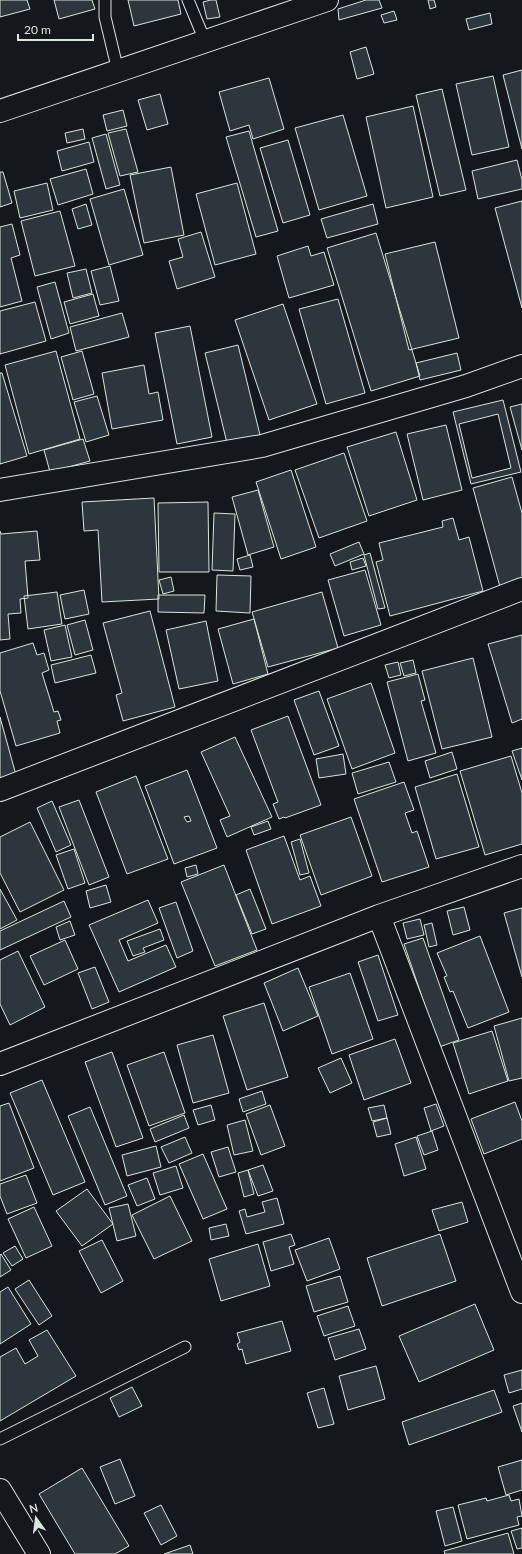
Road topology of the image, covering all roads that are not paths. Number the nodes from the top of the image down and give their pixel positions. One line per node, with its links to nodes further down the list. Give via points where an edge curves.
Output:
1 (105, 0): 5 (lane, via 105,17)
2 (188, 0): 4 (lane)
3 (327, 0): 4 (street)
4 (205, 40): 5 (street)
5 (118, 71): 6 (street)
6 (0, 112)
7 (522, 366): 8 (street, via 466,386 262,446)
8 (0, 490)
9 (522, 589): 10 (street)
10 (0, 790)
11 (522, 866): 12 (street)
12 (379, 916): 13 (street); 14 (street)
13 (0, 1064)
14 (522, 1292)
15 (185, 1347): 16 (lane)
16 (0, 1438)
17 (0, 1490): 18 (street)
18 (39, 1554)

